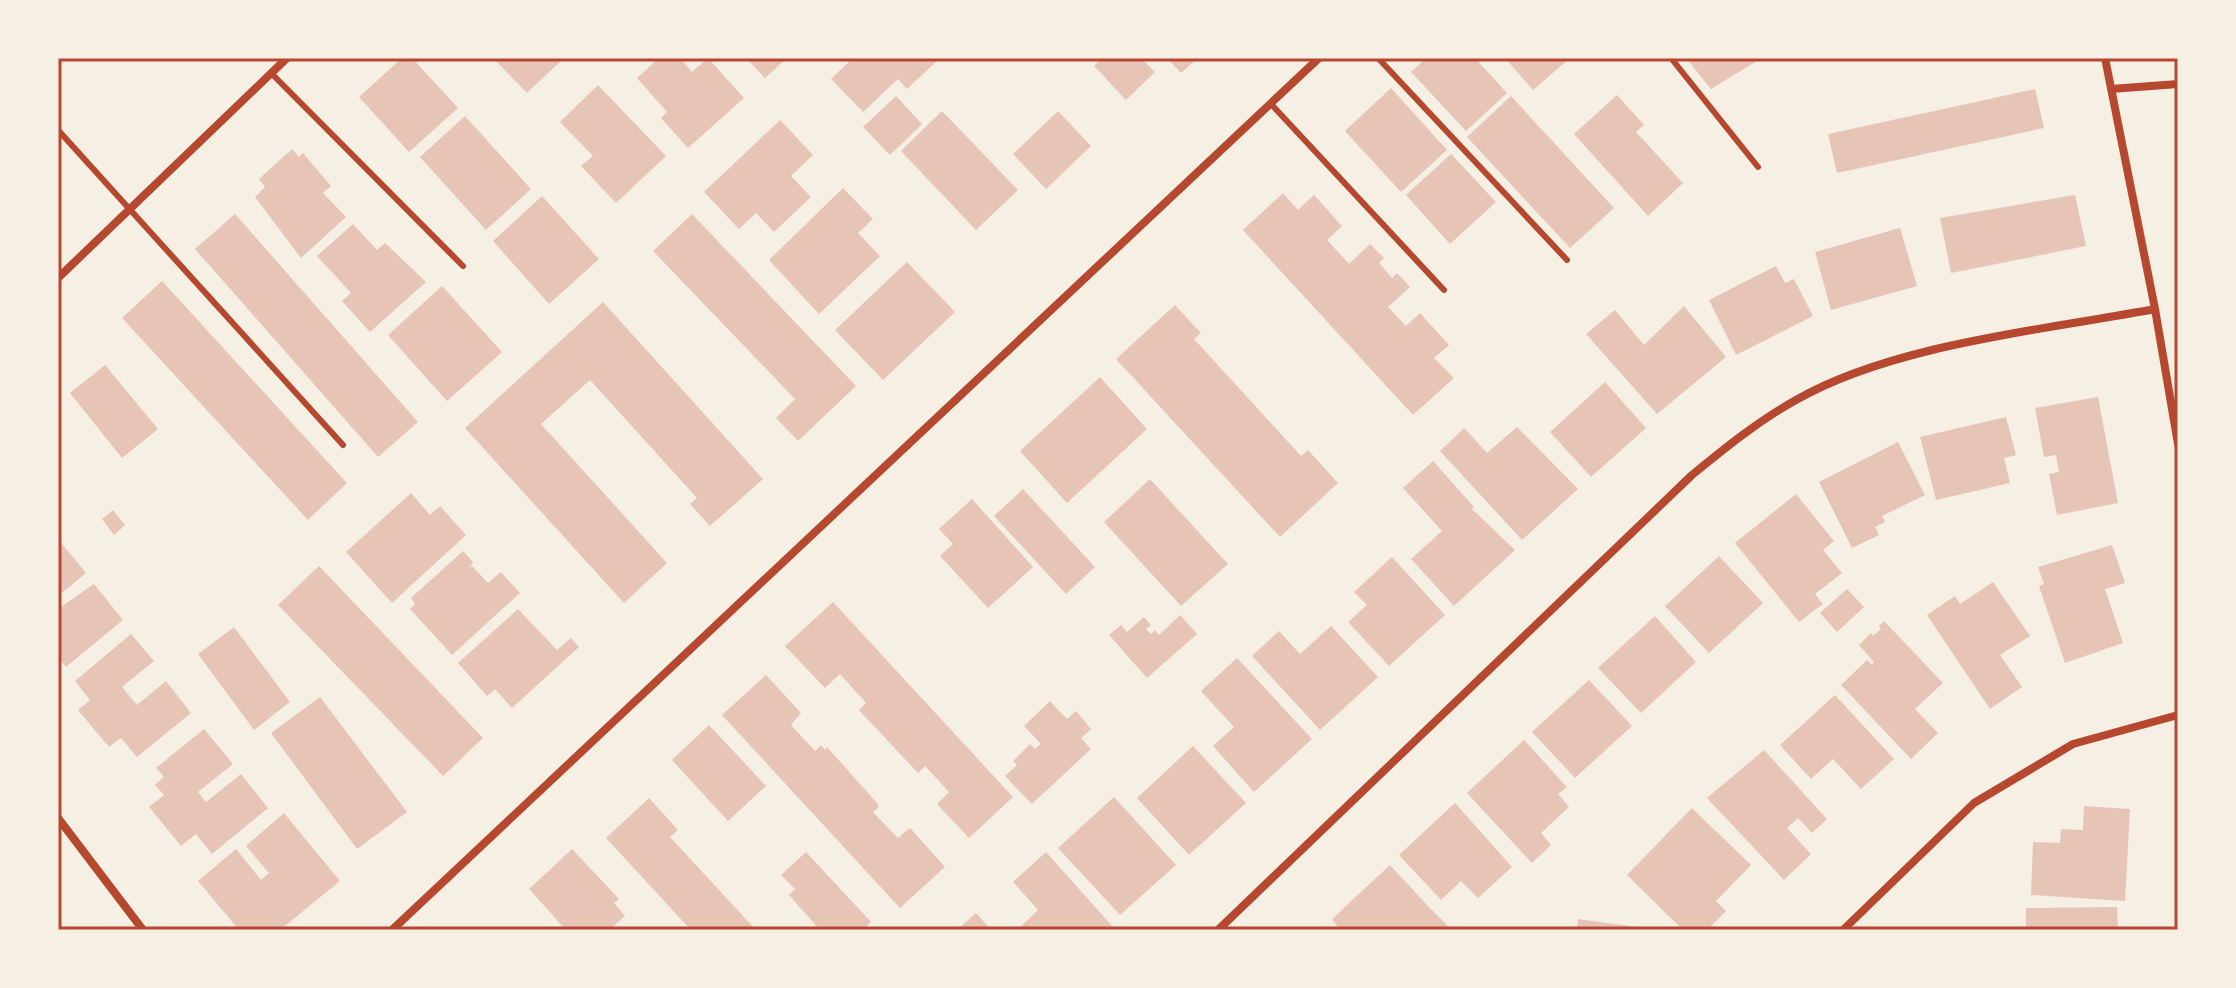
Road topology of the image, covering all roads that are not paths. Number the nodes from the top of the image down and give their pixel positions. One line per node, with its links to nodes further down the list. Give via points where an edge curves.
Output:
1 (287, 58): 6 (street)
2 (1319, 58): 9 (street)
3 (1378, 58): 13 (lane)
4 (1671, 58): 11 (lane)
5 (2105, 58): 8 (street)
6 (271, 73): 12 (street); 14 (lane)
7 (2178, 84): 8 (street)
8 (2111, 89): 17 (street)
9 (1271, 104): 16 (lane); 23 (street)
10 (58, 130): 12 (lane)
11 (1758, 167)
12 (130, 207): 15 (street); 19 (lane)
13 (1567, 260)
14 (463, 266)
15 (58, 278)
16 (1444, 290)
17 (2155, 309): 18 (street); 24 (street, via 1919,353 1798,399 1744,433 1692,475)
18 (2178, 444)
19 (343, 445)
20 (2178, 715): 25 (street, via 2073,744 1974,803)
21 (58, 818): 22 (street)
22 (143, 930)
23 (392, 930)
24 (1218, 930)
25 (1843, 930)

